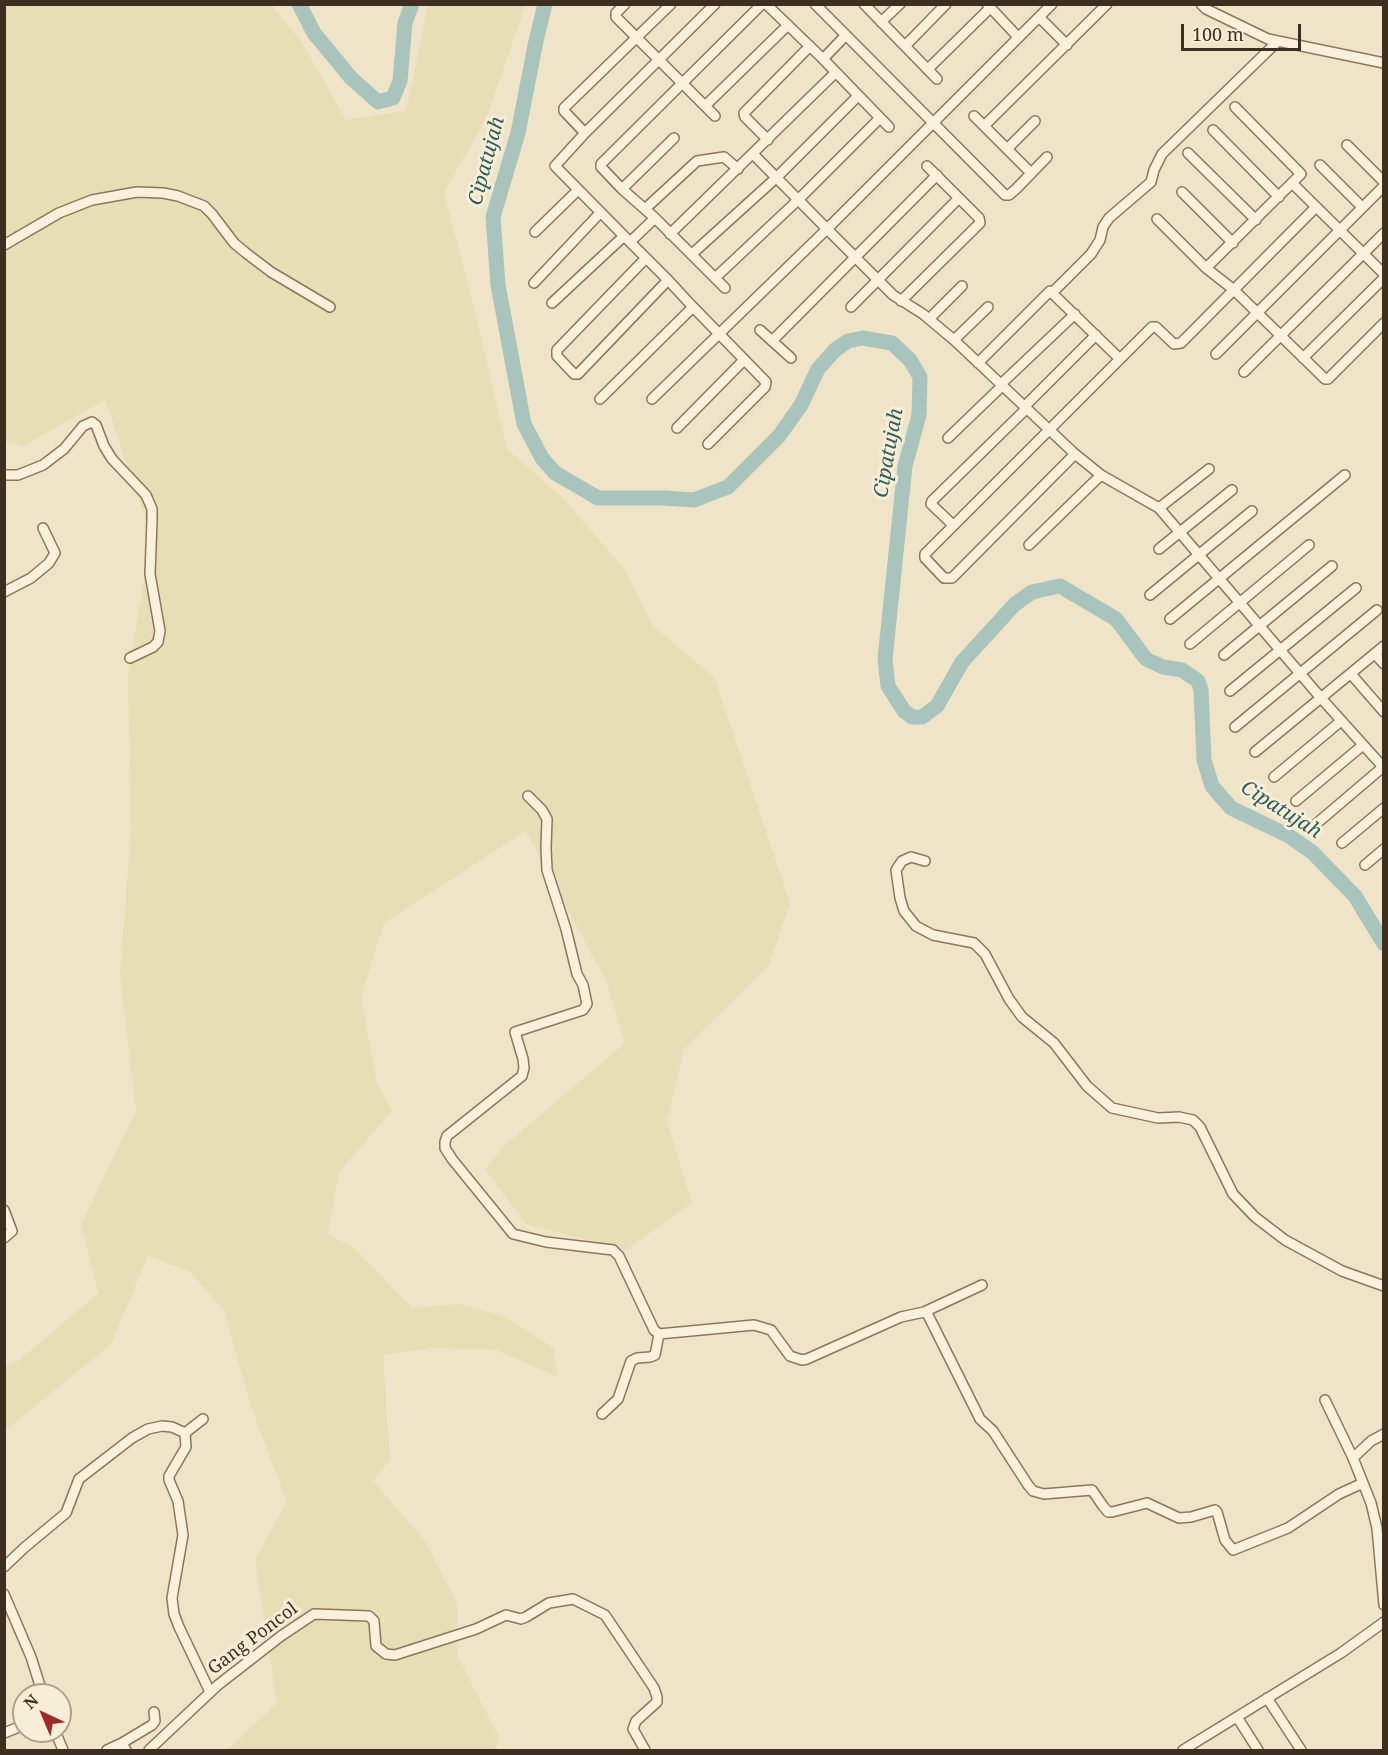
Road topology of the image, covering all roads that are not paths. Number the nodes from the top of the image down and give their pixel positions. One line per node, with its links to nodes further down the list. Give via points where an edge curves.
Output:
1 (625, 4): 18 (street, via 616,16)
2 (671, 4): 18 (street)
3 (715, 4): 24 (street)
4 (764, 4): 15 (street); 29 (street)
5 (815, 4): 16 (street)
6 (864, 4): 14 (street)
7 (900, 4): 14 (street)
8 (946, 4): 22 (street)
9 (1052, 4): 13 (street)
10 (1107, 4): 20 (street)
11 (1201, 4): 19 (street)
12 (988, 6): 17 (street); 26 (street)
13 (1039, 17): 17 (street); 20 (street)
14 (882, 22): 22 (street)
15 (788, 24): 21 (street); 31 (street)
16 (846, 35): 23 (street); 37 (street)
17 (1018, 37): 37 (street)
18 (637, 39): 24 (street); 41 (street, via 564,108)
19 (1276, 42): 25 (street); 94 (street, via 1162,154 1151,182 1109,218 1091,254)
20 (1067, 45): 38 (street)
21 (810, 46): 23 (street); 43 (street, via 744,114)
22 (905, 46): 26 (street)
23 (823, 59): 27 (street)
24 (660, 61): 29 (street); 41 (street)
25 (1383, 63)
26 (927, 69): 28 (street)
27 (836, 73): 30 (street); 43 (street)
28 (937, 79)
29 (682, 83): 31 (street); 51 (street)
30 (858, 96): 35 (street); 56 (street)
31 (705, 106): 33 (street)
32 (1235, 108): 57 (street, via 1300,171)
33 (715, 116)
34 (974, 116): 38 (street)
35 (880, 118): 39 (street); 64 (street)
36 (1035, 121): 45 (street)
37 (934, 124): 54 (street, via 1005,195); 72 (street)
38 (984, 126): 45 (street)
39 (889, 127)
40 (1213, 130): 62 (street)
41 (585, 133): 60 (street, via 554,164)
42 (674, 138): 59 (street)
43 (768, 140): 47 (street)
44 (1347, 146): 58 (street)
45 (1007, 149): 54 (street)
46 (1188, 153): 71 (street)
47 (753, 154): 53 (street); 56 (street)
48 (1047, 157): 54 (street)
49 (592, 158): 51 (street)
50 (1320, 165): 66 (street)
51 (601, 166): 59 (street)
52 (927, 166): 55 (street)
53 (738, 169): 67 (street, via 724,157 699,160); 76 (street)
54 (1031, 173)
55 (937, 175): 63 (street); 82 (street)
56 (776, 178): 64 (street); 80 (street)
57 (1292, 183): 62 (street); 65 (street)
58 (1383, 184): 66 (street)
59 (622, 189): 67 (street)
60 (578, 190): 68 (street); 74 (street)
61 (1182, 192): 78 (street)
62 (1279, 197): 71 (street)
63 (959, 198): 89 (street); 95 (street, via 979,218 980,225)
64 (798, 200): 72 (street); 86 (street)
65 (1316, 207): 73 (street); 93 (street)
66 (1362, 207): 73 (street)
67 (646, 208): 69 (street)
68 (600, 213): 77 (street); 90 (street)
69 (655, 218): 76 (street); 77 (street)
70 (1157, 219): 84 (street)
71 (1256, 220): 78 (street)
72 (827, 229): 82 (street); 106 (street)
73 (1340, 230): 81 (street); 101 (street)
74 (535, 232)
75 (1383, 233): 81 (street)
76 (670, 234): 80 (street)
77 (627, 239): 83 (street); 96 (street)
78 (1233, 243): 84 (street)
79 (4, 245): 97 (street, via 64,210 92,200 137,192 171,194 204,206 246,254)
80 (692, 254): 86 (street)
81 (1363, 254): 85 (street); 108 (street)
82 (854, 257): 89 (street); 110 (street)
83 (646, 258): 88 (street); 88 (street, via 557,350 557,356 574,374)
84 (1206, 268): 93 (street)
85 (1383, 274)
86 (715, 278): 92 (street)
87 (1383, 278): 113 (street)
88 (668, 280): 98 (street)
89 (878, 280): 95 (street); 99 (street)
90 (534, 283)
91 (962, 286): 103 (street)
92 (725, 288)
93 (1234, 290): 101 (street); 114 (street, via 1179,344 1153,327)
94 (1053, 292): 102 (street); 116 (street)
95 (901, 301): 103 (street)
96 (552, 303)
97 (330, 307)
98 (693, 307): 106 (street); 119 (street)
99 (851, 307)
100 (988, 307): 109 (street)
101 (1257, 313): 108 (street); 111 (street)
102 (1075, 314): 107 (street); 118 (street)
103 (929, 319): 109 (street)
104 (1383, 323): 113 (street, via 1327,379)
105 (760, 330): 110 (street)
106 (719, 334): 115 (street); 120 (street)
107 (1096, 335): 114 (street); 121 (street)
108 (1280, 336): 113 (street); 117 (street)
109 (954, 340): 116 (street)
110 (772, 341): 112 (street)
111 (1216, 354)
112 (791, 358)
113 (1303, 358)
114 (1120, 359): 123 (street)
115 (744, 360): 122 (street); 125 (street, via 766,385)
116 (978, 363): 118 (street)
117 (1244, 372)
118 (1001, 386): 121 (street); 124 (street)
119 (600, 399)
120 (652, 399)
121 (1025, 408): 123 (street); 134 (street, via 932,501)
122 (677, 428)
123 (1049, 430): 126 (street); 134 (street)
124 (948, 438)
125 (708, 444)
126 (1075, 454): 129 (street); 134 (street, via 948,579 924,556)
127 (1209, 469): 132 (street)
128 (4, 475): 155 (street, via 18,475 43,465 92,422 112,459 146,495 152,509 150,574 160,632 153,647)
129 (1101, 475): 132 (street); 137 (street)
130 (1346, 475): 142 (street)
131 (1232, 490): 136 (street)
132 (1159, 508): 136 (street)
133 (1252, 511): 140 (street)
134 (953, 525)
135 (43, 528): 144 (street, via 55,553 49,564)
136 (1179, 532): 139 (street); 140 (street)
137 (1029, 545)
138 (1309, 545): 146 (street)
139 (1159, 549)
140 (1199, 555): 142 (street); 145 (street)
141 (1332, 566): 149 (street)
142 (1219, 579): 146 (street); 148 (street)
143 (1356, 588): 152 (street)
144 (4, 592)
145 (1150, 595)
146 (1239, 603): 149 (street); 150 (street)
147 (1377, 610): 157 (street)
148 (1170, 619)
149 (1259, 626): 152 (street); 154 (street)
150 (1190, 644)
151 (1383, 646): 153 (street)
152 (1280, 650): 157 (street); 159 (street)
153 (1375, 654): 156 (street); 158 (street)
154 (1224, 655)
155 (130, 657)
156 (1383, 664)
157 (1299, 674): 160 (street); 163 (street)
158 (1351, 674): 160 (street); 161 (street)
159 (1230, 691)
160 (1321, 698): 162 (street); 165 (street)
161 (1383, 712)
162 (1341, 721): 164 (street); 167 (street)
163 (1235, 727)
164 (1363, 745): 166 (street); 169 (street)
165 (1255, 752)
166 (1382, 764): 171 (street)
167 (1274, 777)
168 (528, 796): 181 (street, via 547,819 547,870 587,1004 583,1010 515,1032 524,1059 522,1076 447,1136 445,1148 513,1235 616,1252)
169 (1296, 801)
170 (1383, 808): 172 (street)
171 (1316, 824)
172 (1342, 843)
173 (1383, 849): 175 (street)
174 (925, 861): 179 (street, via 911,857 896,870 904,910 916,926 933,935 974,943 985,954 1022,1017 1054,1043 1087,1086 1112,1108 1158,1118 1193,1120 1233,1194 1255,1217 1314,1256)
175 (1365, 865)
176 (4, 1210): 177 (street, via 12,1231)
177 (4, 1238)
178 (982, 1285): 180 (street)
179 (1383, 1286)
180 (924, 1311): 181 (street, via 901,1317 802,1360 790,1356 771,1330 754,1325); 188 (street, via 980,1419 993,1431 1028,1485 1038,1492 1092,1490 1112,1512 1147,1503 1179,1518 1215,1510 1228,1547 1233,1550 1288,1528)
181 (659, 1334): 183 (street, via 655,1355 632,1361 618,1399)
182 (1325, 1400): 187 (street)
183 (602, 1414)
184 (203, 1419): 185 (street)
185 (185, 1433): 189 (street, via 162,1426 132,1438 79,1479 66,1513); 194 (street, via 185,1449 169,1476 183,1535 171,1598 179,1627)
186 (1383, 1434): 187 (street)
187 (1353, 1458): 188 (street)
188 (1363, 1483): 191 (street, via 1377,1528)
189 (4, 1567)
190 (4, 1594): 193 (street)
191 (1383, 1605)
192 (1383, 1622): 195 (street)
193 (39, 1683)
194 (210, 1692): 200 (street, Gang Poncol); 201 (street, Gang Poncol, via 314,1614 370,1617 374,1621 376,1646 389,1655 406,1653 506,1615 521,1619 549,1603 573,1599 605,1614 657,1697 633,1729)
195 (1268, 1698): 197 (street); 204 (street)
196 (154, 1712): 198 (street, via 152,1725)
197 (1237, 1717): 202 (street); 203 (street)
198 (124, 1747): 199 (street)
199 (107, 1750)
200 (149, 1750)
201 (645, 1750)
202 (1183, 1750)
203 (1258, 1750)
204 (1300, 1750)

